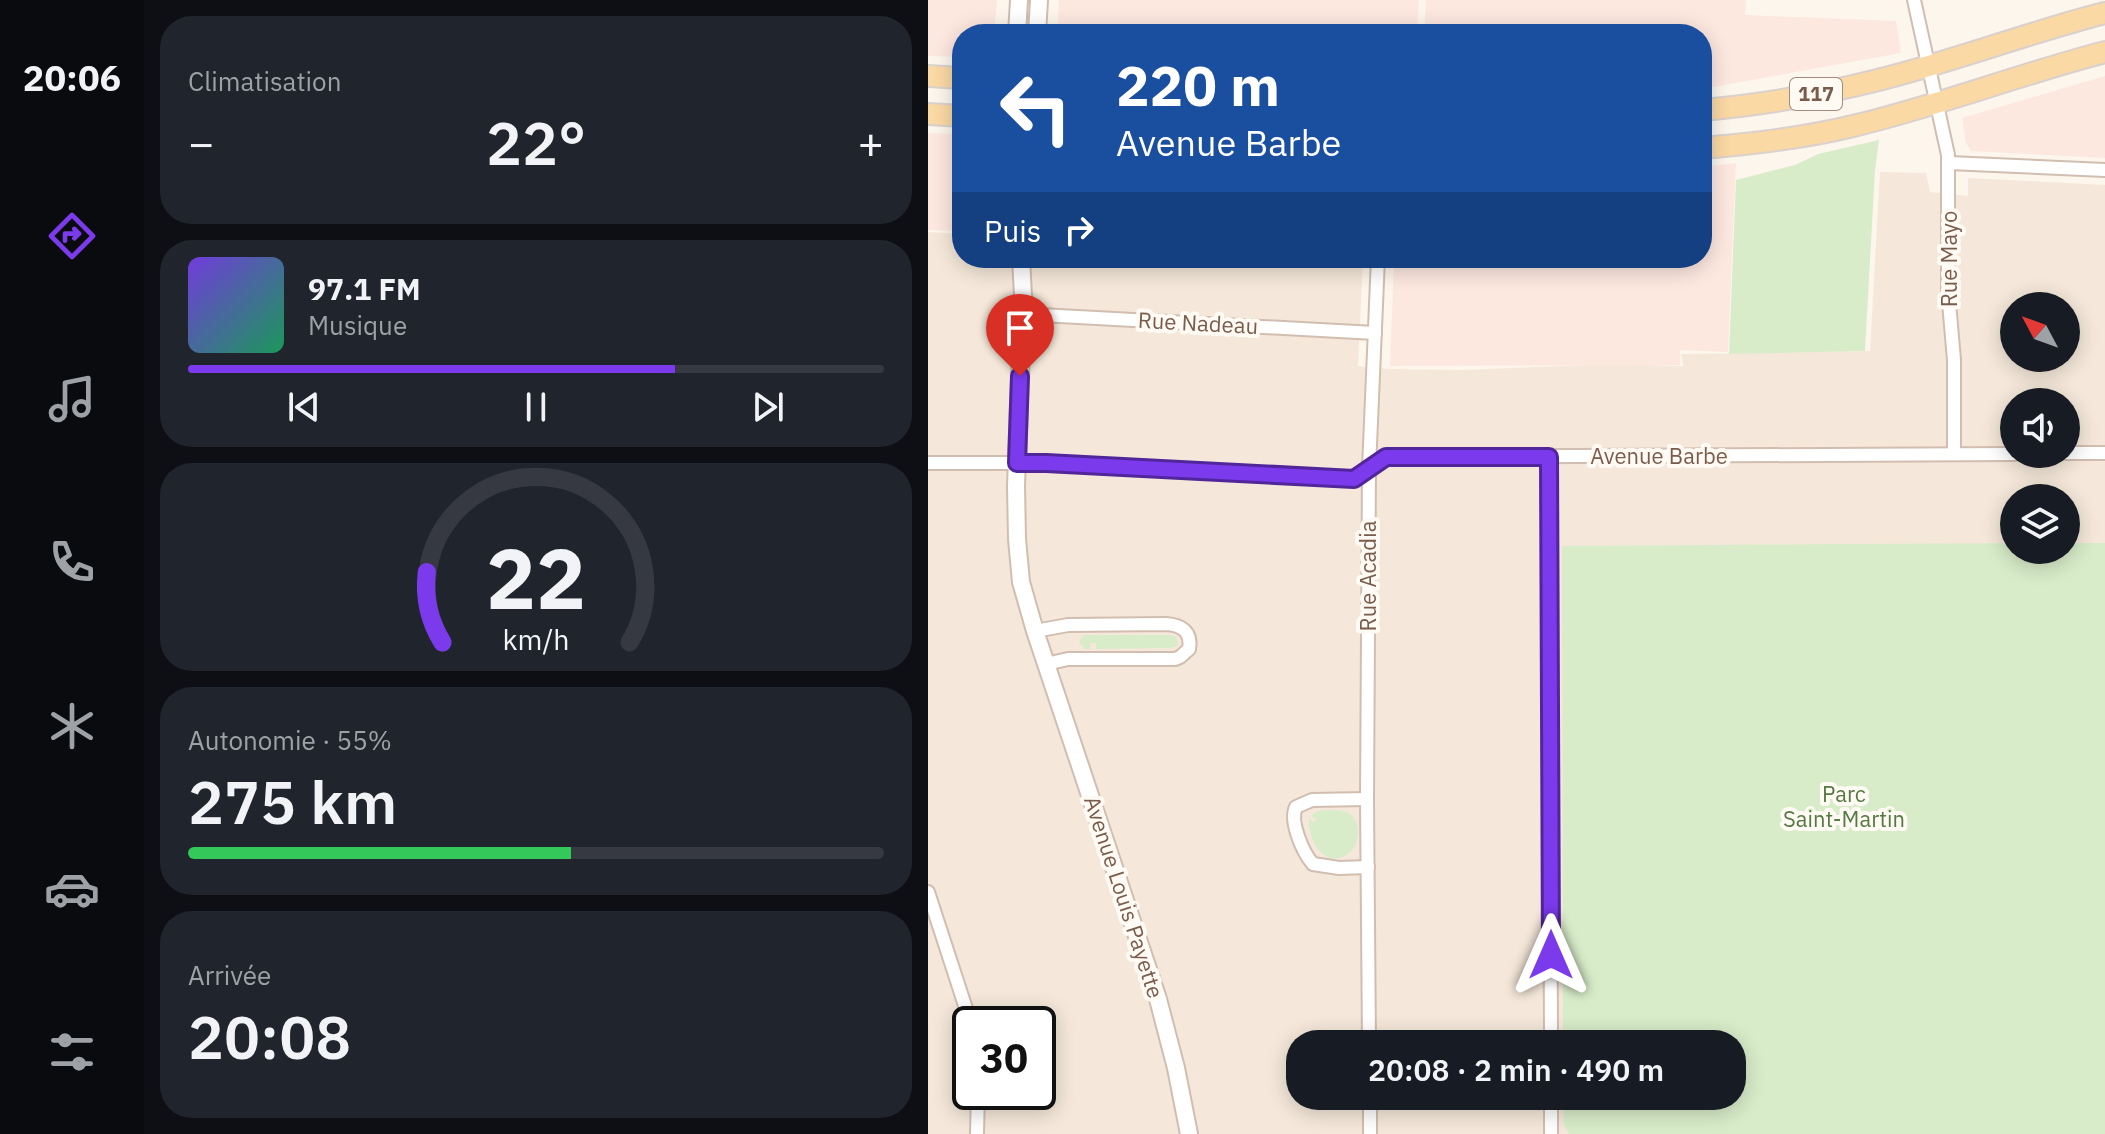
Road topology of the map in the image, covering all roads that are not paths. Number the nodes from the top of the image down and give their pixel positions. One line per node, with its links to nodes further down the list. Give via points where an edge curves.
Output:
1 (1019, 0): 5 (street)
2 (1039, 0): 6 (street)
3 (1914, 0): 8 (street, Rue Mayo)
4 (2105, 13): 8 (main road, 117)
5 (1018, 24)
6 (1038, 24)
7 (2105, 52): 11 (main road, 117)
8 (1928, 66): 11 (street, Rue Mayo); 12 (main road, 117, via 1820,94)
9 (928, 76): 10 (main road)
10 (952, 77)
11 (1937, 104): 15 (main road, 117, via 1815,134); 16 (street, Rue Mayo)
12 (1712, 109)
13 (928, 114): 14 (main road)
14 (952, 115)
15 (1712, 147)
16 (1949, 163): 17 (street); 24 (street, Rue Mayo)
17 (2105, 170)
18 (1021, 268): 20 (street, Avenue Louis Payette)
19 (1378, 268): 21 (street, Rue Acadia)
20 (1022, 314): 21 (street, Rue Nadeau); 28 (street, Avenue Louis Payette)
21 (1375, 333): 29 (street, Rue Acadia)
22 (2080, 453): 23 (street)
23 (2105, 453)
24 (1954, 454): 25 (street, Avenue Barbe); 26 (street, Avenue Barbe)
25 (2000, 454)
26 (1549, 457): 29 (street, Avenue Barbe, via 1386,457); 37 (street)
27 (928, 463): 28 (street, Avenue Barbe)
28 (1017, 463): 29 (street, Avenue Barbe, via 1354,479); 30 (street, Avenue Louis Payette, via 1019,573)
29 (1369, 468): 32 (street, Rue Acadia)
30 (1035, 631): 31 (street, Avenue Louis Payette); 31 (street, via 1068,625 1166,624 1181,627 1189,636 1189,649 1175,659 1068,659)
31 (1046, 664): 42 (street, Avenue Louis Payette, via 1158,999)
32 (1367, 799): 33 (street, Rue Acadia); 33 (street, via 1312,800 1296,807 1293,818 1313,864)
33 (1368, 867): 36 (street, Rue Acadia)
34 (928, 892): 35 (street)
35 (965, 1006)
36 (1369, 1030)
37 (1551, 1030)
38 (978, 1110): 41 (street)
39 (1370, 1110): 43 (street)
40 (1551, 1110): 44 (street)
41 (977, 1134)
42 (1189, 1134)
43 (1370, 1134)
44 (1551, 1134)

